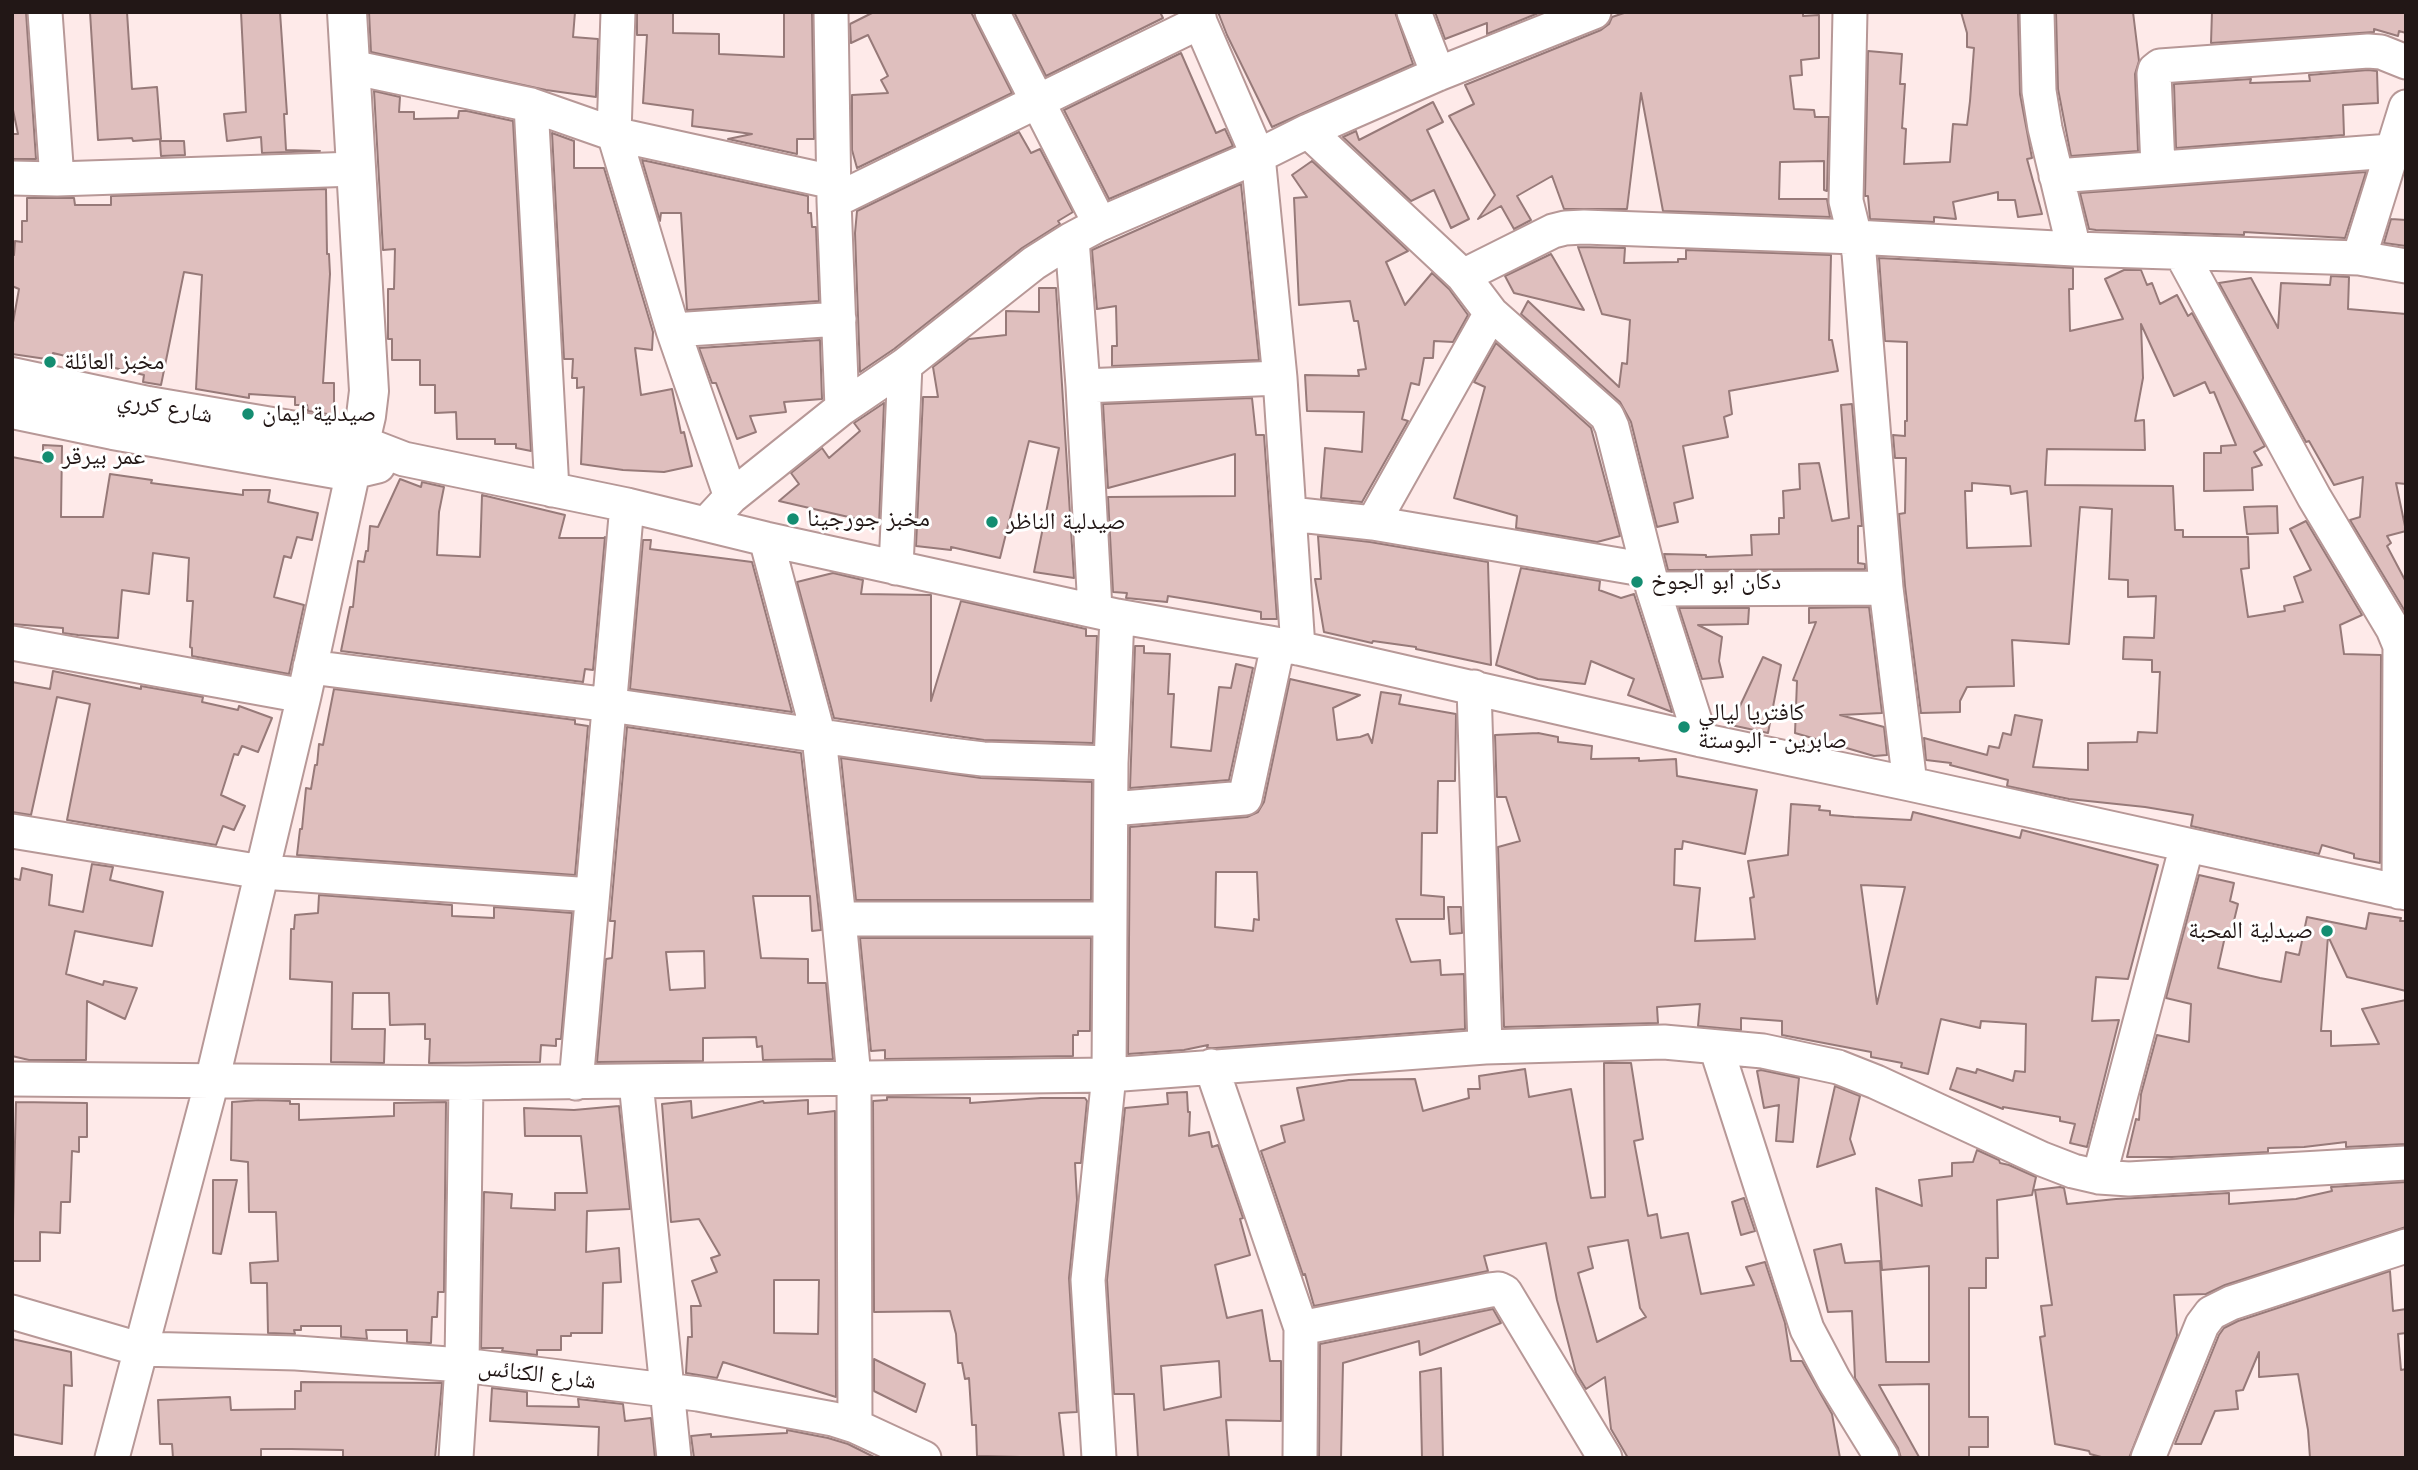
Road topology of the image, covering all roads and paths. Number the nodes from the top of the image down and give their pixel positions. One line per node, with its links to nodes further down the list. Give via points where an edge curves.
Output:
1 (45, 12): 25 (street)
2 (347, 12): 12 (main road)
3 (618, 12): 18 (street)
4 (831, 12): 26 (street)
5 (992, 12): 14 (street)
6 (1414, 12): 13 (street)
7 (1593, 12): 13 (street)
8 (1850, 12): 28 (street, via 1846,201)
9 (2036, 12): 23 (street, via 2039,91)
10 (1199, 17): 14 (street); 20 (street)
11 (2406, 62): 21 (street, via 2368,51 2160,66 2154,74)
12 (351, 67): 15 (street); 22 (main road)
13 (1438, 74): 17 (street)
14 (1038, 102): 26 (street); 27 (street)
15 (531, 105): 18 (street); 45 (street)
16 (2406, 107): 19 (street)
17 (1308, 131): 20 (street); 34 (street)
18 (614, 134): 26 (street); 37 (street)
19 (2391, 151): 21 (street); 32 (street)
20 (1258, 156): 27 (street); 40 (street)
21 (2158, 167): 23 (street)
22 (356, 169): 25 (street); 44 (main road, via 369,391)
23 (2056, 176): 30 (street)
24 (12, 178): 25 (street)
25 (57, 179)
26 (833, 192): 36 (street)
27 (1100, 224): 29 (street)
28 (1855, 237): 30 (street); 34 (street, via 1565,228); 54 (street)
29 (1072, 239): 38 (street, via 1034,263); 41 (street)
30 (2074, 249): 31 (street)
31 (2181, 253): 32 (street); 69 (street, via 2400,646)
32 (2359, 258): 33 (street)
33 (2406, 266)
34 (1463, 275): 35 (street)
35 (1492, 313): 50 (street); 53 (street, via 1607,416)
36 (839, 319): 37 (street); 42 (street)
37 (673, 330): 46 (street)
38 (905, 365): 42 (street); 52 (street)
39 (12, 377): 44 (main road, شارع كرري)
40 (1280, 378): 41 (street); 48 (street)
41 (1083, 386): 55 (street)
42 (842, 408): 46 (street)
43 (12, 409): 44 (main road, شارع كرري, via 113,430)
44 (357, 457): 45 (street, via 404,459); 58 (street)
45 (552, 490): 47 (street)
46 (731, 497): 49 (street)
47 (627, 505): 49 (street); 60 (street)
48 (1290, 514): 50 (street); 57 (street)
49 (707, 523): 51 (street)
50 (1373, 523): 53 (street)
51 (766, 539): 52 (street); 61 (street)
52 (896, 568): 55 (street)
53 (1651, 579): 54 (street); 62 (street)
54 (1886, 588): 64 (street)
55 (1106, 613): 57 (street); 63 (street)
56 (12, 643): 58 (street)
57 (1288, 647): 59 (street); 65 (street, via 1245,798)
58 (307, 681): 60 (street); 68 (street)
59 (1474, 687): 62 (street); 73 (street)
60 (610, 705): 61 (street); 70 (street)
61 (819, 737): 63 (street, via 983,759); 71 (street)
62 (1701, 740): 64 (street)
63 (1111, 763): 65 (street)
64 (1910, 783): 67 (street)
65 (1111, 809): 72 (street)
66 (12, 831): 68 (street)
67 (2187, 845): 69 (street); 84 (street)
68 (262, 872): 70 (street); 79 (street)
69 (2402, 893)
70 (592, 895): 82 (street)
71 (839, 919): 72 (street); 77 (street)
72 (1109, 919): 76 (street)
73 (1485, 1047): 74 (street, via 1638,1042); 75 (street)
74 (1716, 1047): 84 (street, via 1763,1051 1838,1067 2053,1163); 99 (street, via 1807,1329)
75 (1211, 1066): 76 (street); 87 (street)
76 (1109, 1075): 77 (street); 96 (street, via 1088,1280)
77 (855, 1077): 80 (street); 91 (street)
78 (12, 1079): 79 (street)
79 (212, 1081): 81 (street); 88 (street)
80 (636, 1082): 82 (street); 90 (street)
81 (466, 1083): 82 (street); 89 (street)
82 (576, 1083)
83 (2406, 1163): 84 (street)
84 (2099, 1177)
85 (2406, 1246): 100 (street, via 2211,1313)
86 (12, 1312): 88 (street, شارع الكنائس)
87 (1301, 1328): 97 (street); 98 (street, via 1499,1289)
88 (139, 1349): 89 (street, شارع الكنائس, via 296,1353); 92 (street)
89 (462, 1365): 90 (street, شارع الكنائس); 93 (street)
90 (668, 1390): 91 (street, شارع الكنائس); 94 (street)
91 (855, 1426): 95 (street, شارع الكنائس)
92 (112, 1458)
93 (456, 1458)
94 (674, 1458)
95 (924, 1458)
96 (1099, 1458)
97 (1300, 1458)
98 (1605, 1458)
99 (1882, 1458)
100 (2148, 1458)

